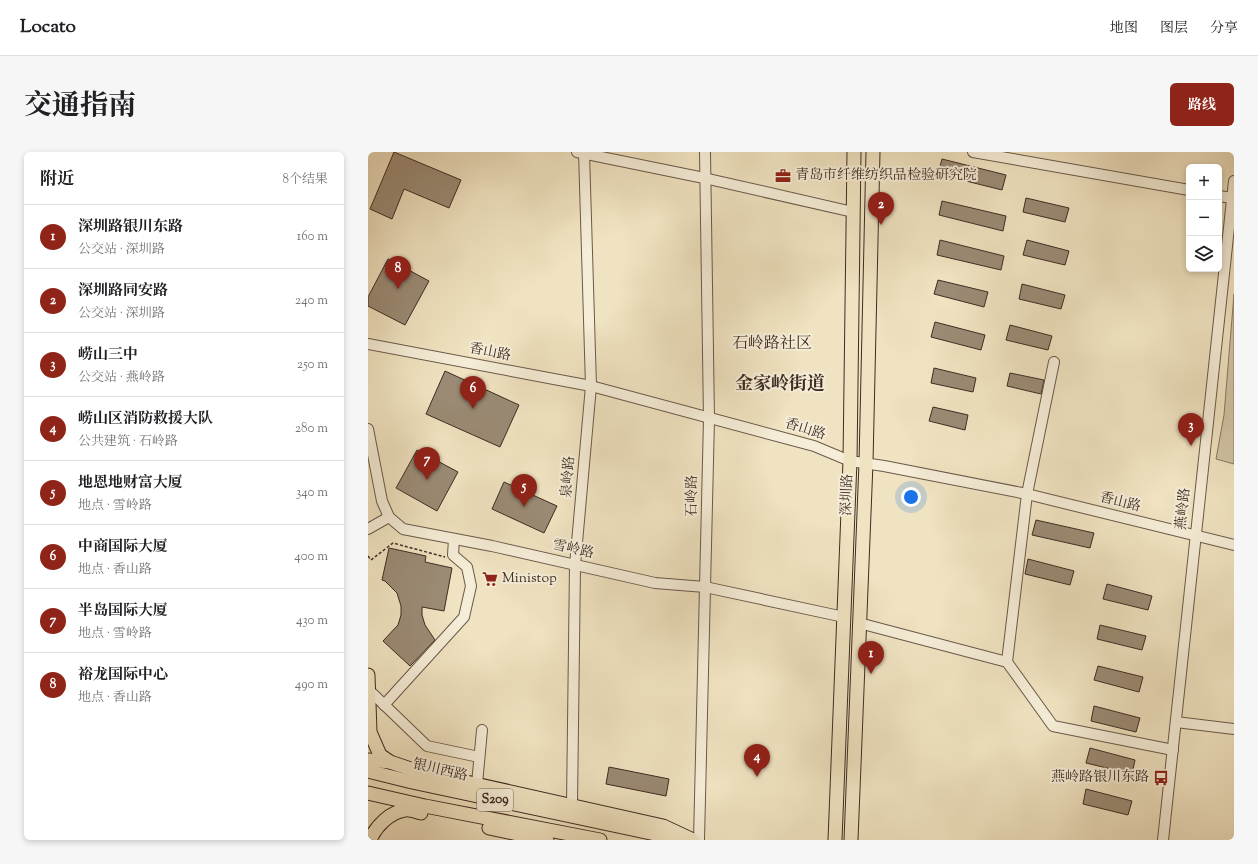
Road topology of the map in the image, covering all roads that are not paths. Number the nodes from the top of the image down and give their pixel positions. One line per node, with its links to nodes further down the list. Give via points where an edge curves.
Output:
1 (581, 152): 6 (street); 14 (street, 泉岭路)
2 (705, 152): 6 (street, 石岭路 / 石岭路)
3 (854, 152): 11 (main road, 深圳路)
4 (872, 152): 18 (main road, 深圳路)
5 (973, 152): 8 (street)
6 (704, 178): 11 (street); 15 (street, 石岭路 / 石岭路)
7 (1234, 180): 10 (street, 燕岭路)
8 (1186, 189)
9 (1222, 196): 10 (street)
10 (1232, 198): 22 (street, 燕岭路)
11 (853, 212): 17 (main road, 深圳路)
12 (368, 344): 14 (street, 香山路)
13 (1054, 362): 19 (street)
14 (591, 386): 15 (street, 香山路); 25 (street, 泉岭路)
15 (709, 419): 17 (street, 香山路, via 814,446); 26 (street, 石岭路 / 石岭路)
16 (368, 428): 20 (street, 雪岭路, via 382,501)
17 (850, 461): 18 (street, 香山路); 27 (main road, 深圳路)
18 (866, 463): 19 (street, 香山路); 28 (main road, 深圳路)
19 (1027, 494): 22 (street, 香山路); 29 (street)
20 (390, 517): 21 (street); 23 (street, 雪岭路, via 404,529)
21 (368, 529)
22 (1196, 536): 24 (street, 香山路); 33 (street, 燕岭路)
23 (454, 539): 25 (street, 雪岭路); 32 (street, via 453,555 467,567 471,586 464,617)
24 (1234, 545)
25 (575, 565): 26 (street, 雪岭路, via 655,583); 44 (street, 泉岭路)
26 (706, 587): 27 (street, 雪岭路); 51 (street, 石岭路 / 石岭路)
27 (844, 617): 52 (main road, 深圳路)
28 (859, 623): 29 (street); 53 (main road, 深圳路)
29 (1007, 662): 36 (street, via 1053,726)
30 (368, 675): 39 (main road, via 370,732 380,756)
31 (372, 693): 32 (street)
32 (384, 705): 37 (street, via 427,746)
33 (1176, 722): 34 (street); 36 (street, 燕岭路)
34 (1234, 729)
35 (482, 730): 37 (street)
36 (1173, 750): 54 (street, 燕岭路)
37 (479, 757): 41 (street)
38 (368, 760): 39 (main road)
39 (390, 762): 41 (main road)
40 (368, 770): 49 (main road, 银川西路 / S209, via 412,782)
41 (477, 784): 44 (main road)
42 (368, 793): 48 (main road)
43 (368, 797): 45 (main road)
44 (572, 805): 50 (main road, via 663,826)
45 (406, 810): 46 (main road, via 378,826); 47 (main road)
46 (370, 840)
47 (547, 840)
48 (600, 840)
49 (684, 840)
50 (693, 840)
51 (699, 840)
52 (835, 840)
53 (851, 840)
54 (1163, 840)

